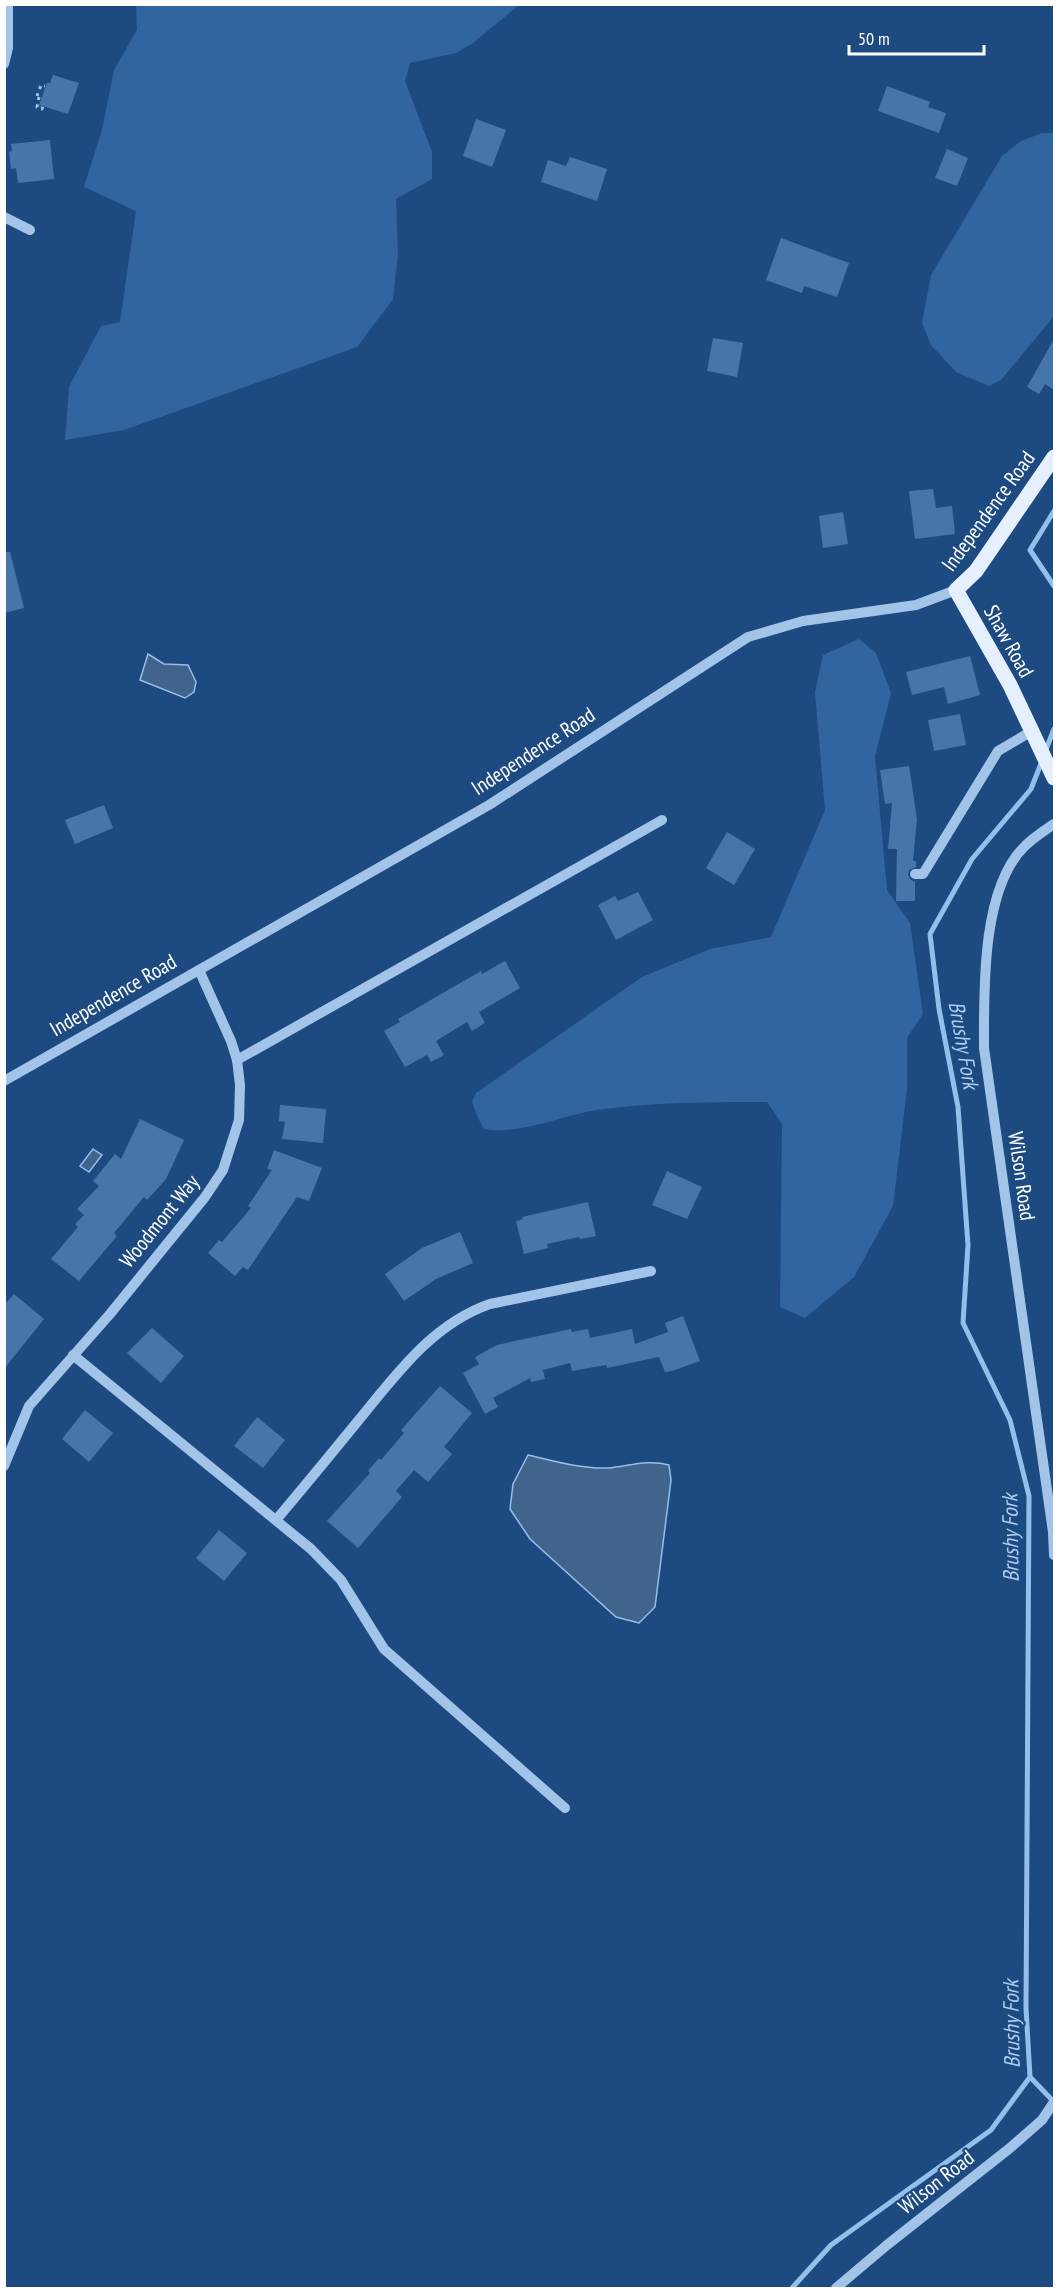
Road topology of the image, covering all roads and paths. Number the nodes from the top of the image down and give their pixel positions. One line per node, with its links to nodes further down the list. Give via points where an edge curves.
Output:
1 (8, 4): 2 (street)
2 (4, 64)
3 (45, 86): 4 (path, via 41,85 37,107)
4 (43, 106)
5 (4, 217): 6 (street)
6 (30, 230)
7 (1054, 457): 8 (main road, Independence Road, via 976,571)
8 (956, 590): 9 (main road, Shaw Road); 14 (street, Independence Road, via 916,605 802,621 748,638 489,805)
9 (1032, 731): 10 (main road, Shaw Road); 13 (street, via 998,751 923,874)
10 (1054, 778)
11 (662, 820): 15 (street)
12 (1054, 824): 21 (street, Wilson Road, via 1024,846 1002,885 986,956 984,1048)
13 (915, 874)
14 (199, 970): 15 (street, Woodmont Way); 16 (street, Independence Road)
15 (237, 1060): 18 (street, Woodmont Way, via 239,1120 223,1170 110,1314)
16 (4, 1081)
17 (651, 1271): 20 (street, via 490,1304 449,1324 414,1354)
18 (73, 1354): 19 (street, Woodmont Way, via 29,1406); 20 (street)
19 (4, 1466)
20 (276, 1520): 22 (street, via 326,1563 384,1649)
21 (1054, 1555)
22 (565, 1808)
23 (1054, 2102): 24 (street, Wilson Road, via 1042,2120 1010,2148)
24 (836, 2289)

